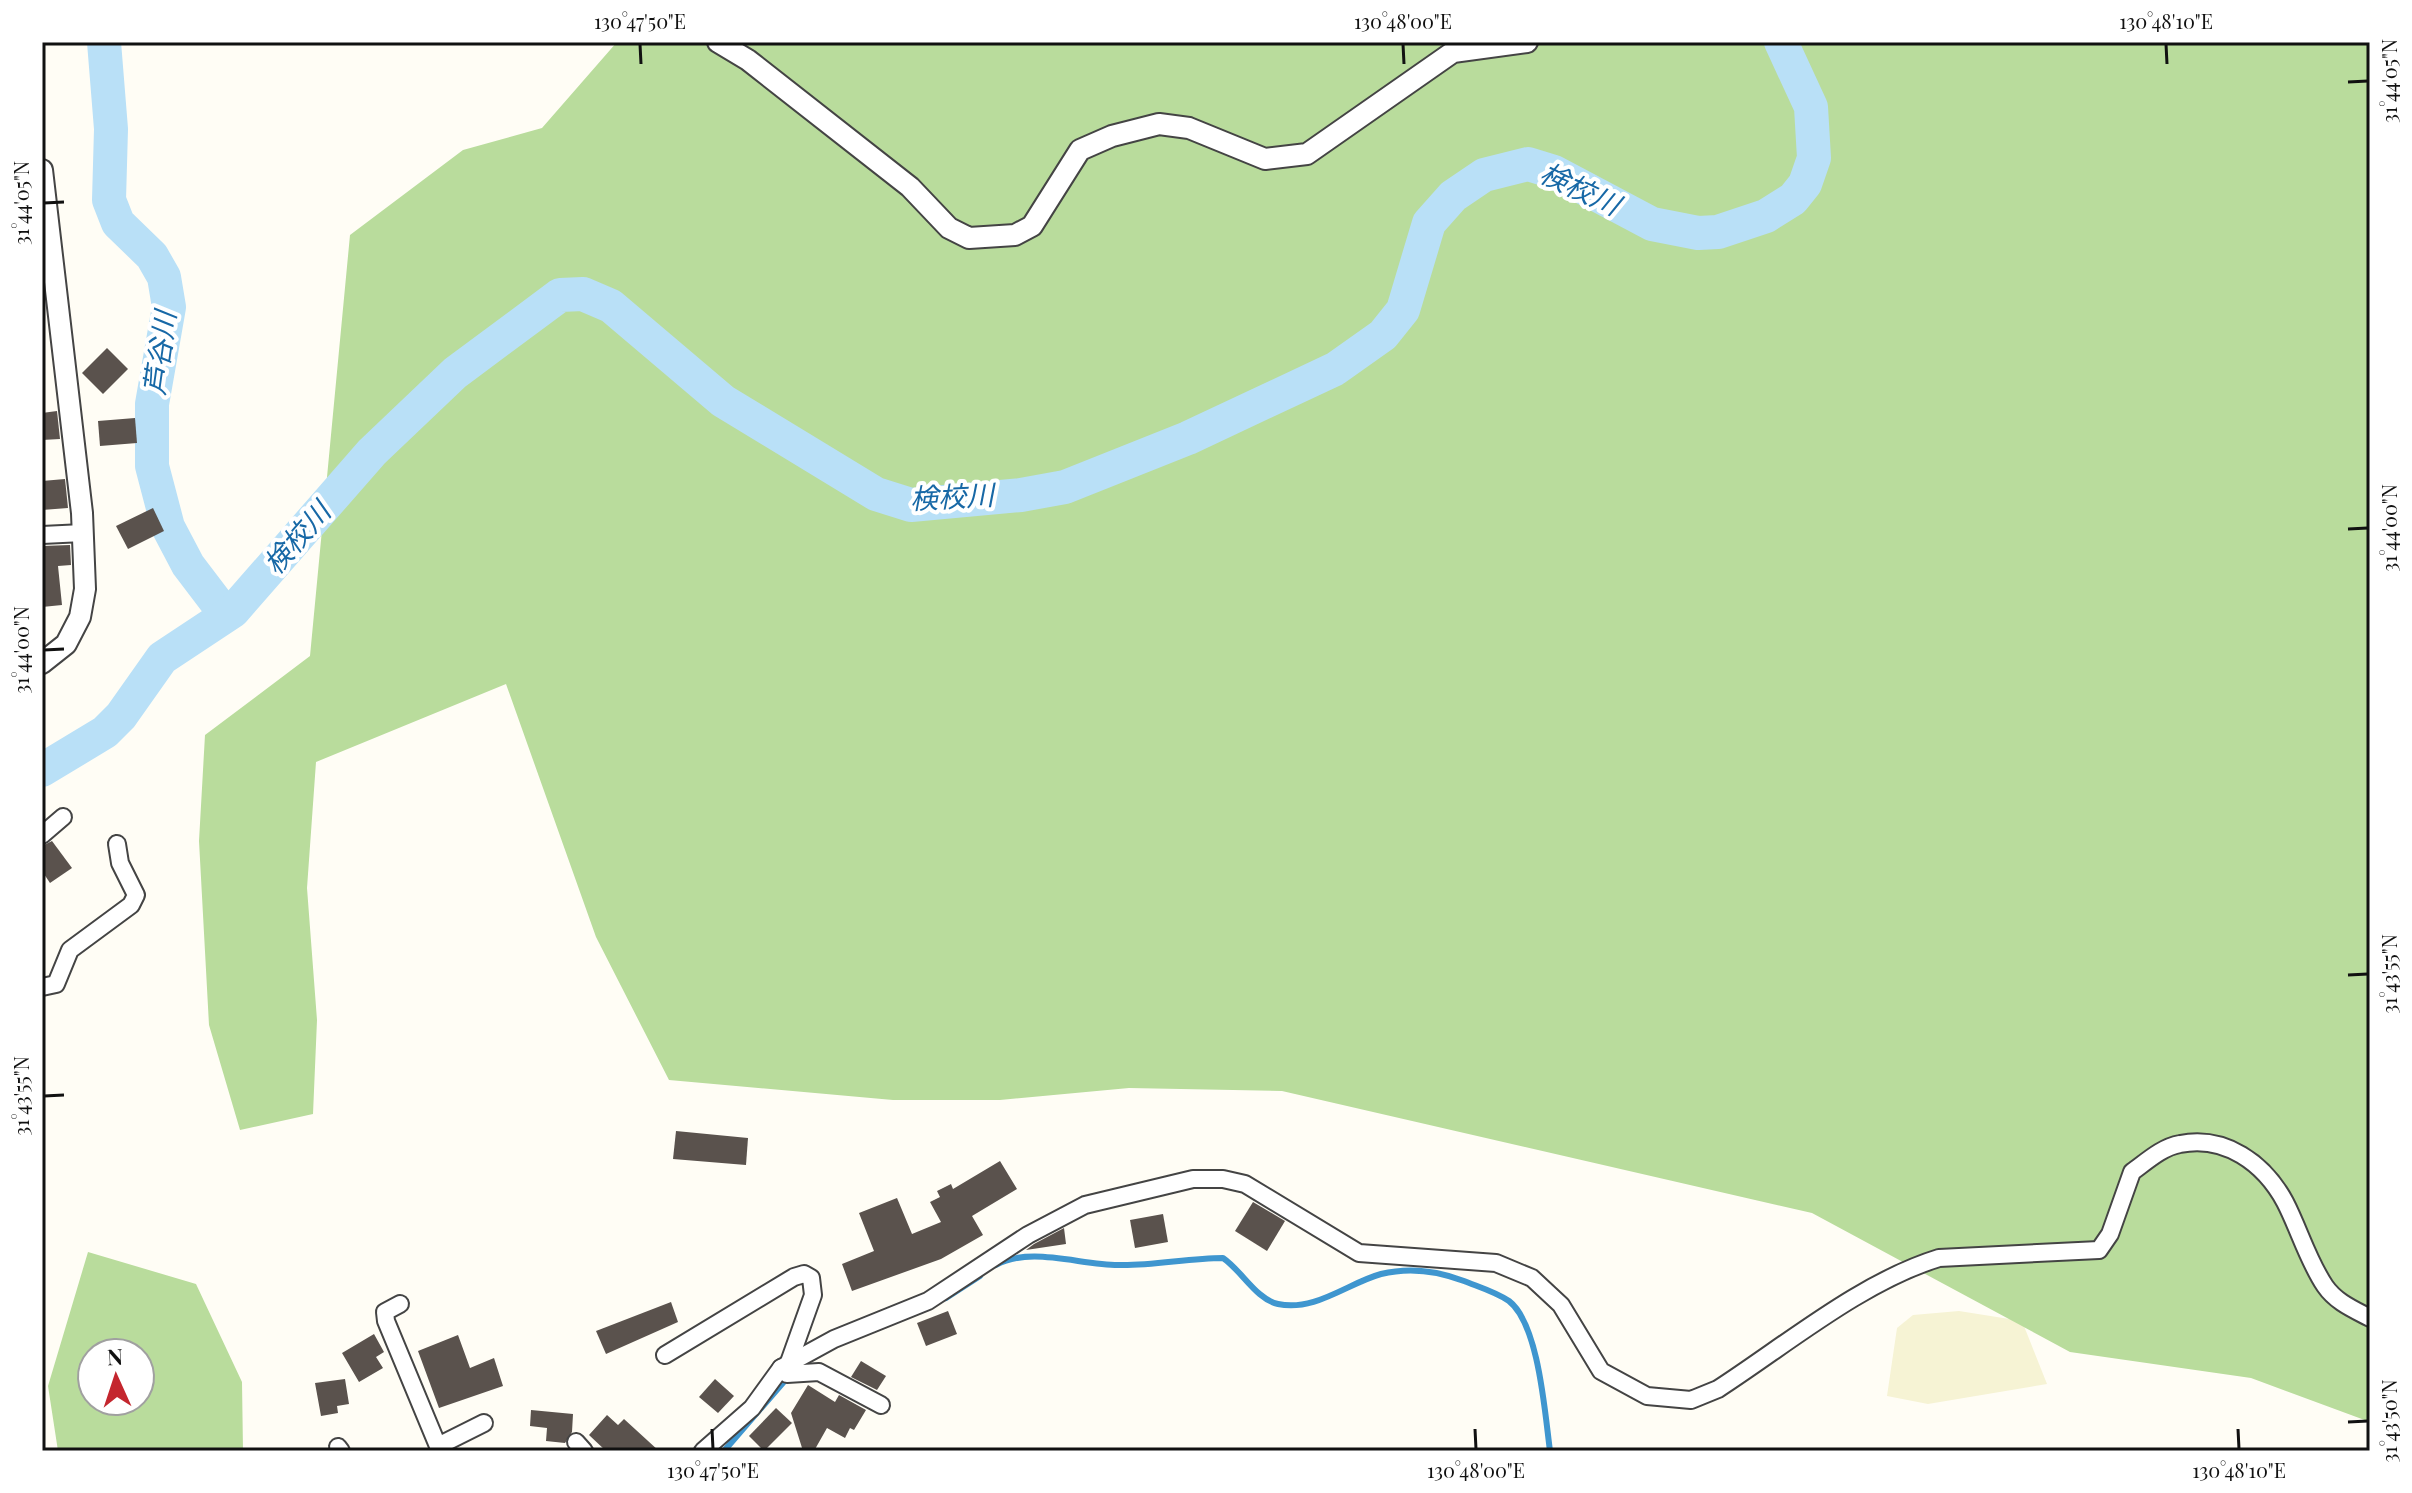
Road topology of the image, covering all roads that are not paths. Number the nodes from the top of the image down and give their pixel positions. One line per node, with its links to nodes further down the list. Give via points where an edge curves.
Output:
1 (718, 42): 2 (street, via 898,177 949,228 969,238 1015,235 1032,226 1080,150 1112,136 1159,124 1189,128 1265,159 1307,154 1453,52)
2 (1527, 42)
3 (42, 170): 4 (street)
4 (83, 533): 5 (street); 6 (street, via 80,617 66,644)
5 (42, 535)
6 (42, 663)
7 (63, 817): 8 (street)
8 (42, 835)
9 (117, 844): 10 (street, via 136,895 131,905 70,950 56,984)
10 (42, 987)
11 (400, 1304): 17 (street, via 385,1312 386,1321)
12 (2370, 1318): 14 (street, via 2338,1301 2324,1285 2271,1179 2254,1162 2217,1142 2179,1144 2132,1172 2099,1250 1925,1262 1886,1279 1718,1389 1691,1400 1647,1396 1601,1371 1561,1305 1532,1278 1496,1263 1359,1253 1245,1184 1223,1179 1193,1179 1085,1205 1028,1235 928,1301 834,1339)
13 (665, 1355): 14 (street, via 804,1274 811,1278 813,1295)
14 (786, 1369): 15 (street, via 836,1379); 18 (street)
15 (881, 1405)
16 (484, 1423): 17 (street)
17 (439, 1448)
18 (703, 1451)

